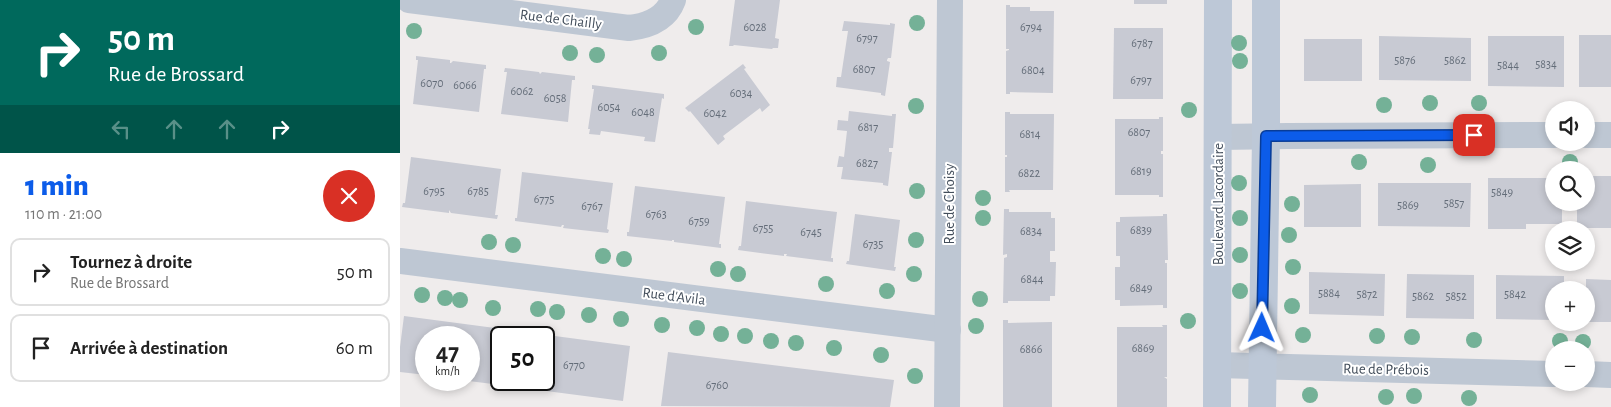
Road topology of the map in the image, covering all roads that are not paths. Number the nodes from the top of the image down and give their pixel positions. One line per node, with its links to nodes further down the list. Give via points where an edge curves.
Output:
1 (409, 0): 2 (street, Rue de Chailly, via 629,28 659,18)
2 (673, 0)
3 (950, 0): 12 (street, Rue de Choisy)
4 (1218, 0): 10 (main road, Boulevard Lacordaire)
5 (1266, 0): 9 (main road)
6 (1545, 135): 9 (street)
7 (1595, 135): 8 (street)
8 (1611, 135)
9 (1266, 136): 10 (street); 14 (main road)
10 (1218, 137): 13 (main road, Boulevard Lacordaire)
11 (400, 261): 12 (street, Rue d'Avila)
12 (948, 330): 18 (street, Rue de Choisy)
13 (1217, 365): 14 (street, Rue de Prébois); 19 (main road, Boulevard Lacordaire)
14 (1262, 366): 15 (street, Rue de Prébois); 20 (main road)
15 (1545, 374)
16 (1595, 374): 17 (street)
17 (1611, 375)
18 (947, 407)
19 (1217, 407)
20 (1262, 407)

